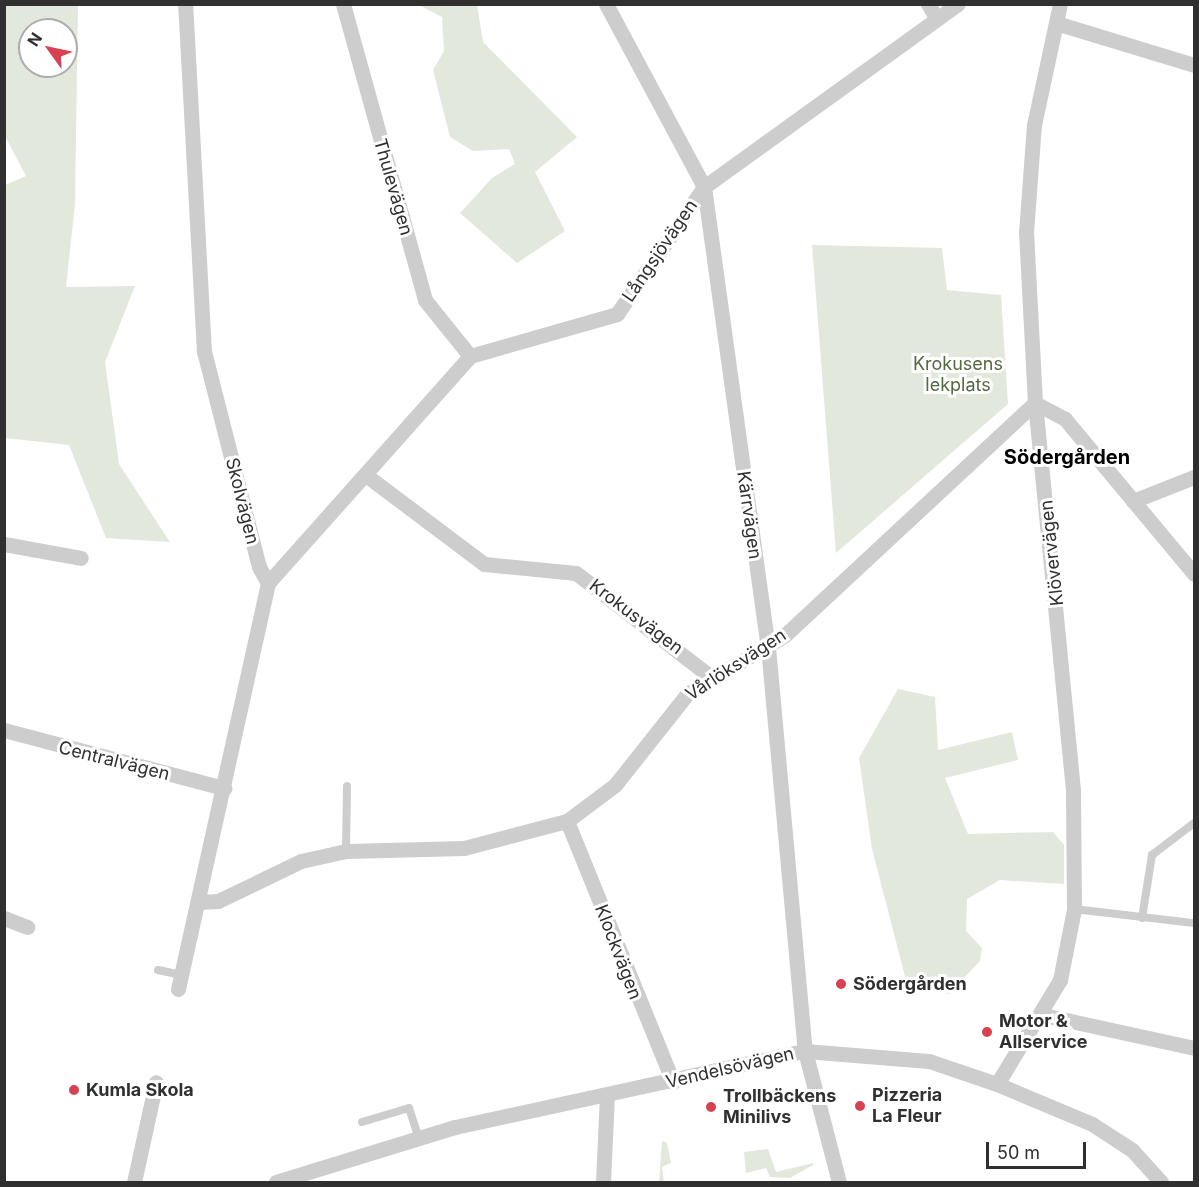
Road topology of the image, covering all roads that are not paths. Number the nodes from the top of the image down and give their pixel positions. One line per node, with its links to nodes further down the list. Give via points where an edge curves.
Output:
1 (185, 4): 19 (street, Skolvägen, via 204,352 259,567)
2 (343, 4): 11 (street, Thulevägen, via 425,300)
3 (606, 4): 10 (street, Kärrvägen)
4 (928, 4): 7 (street)
5 (958, 4): 7 (street, Långsjövägen)
6 (1060, 4): 8 (street, Klövervägen)
7 (937, 19): 10 (street, Långsjövägen)
8 (1056, 23): 9 (street); 12 (street, Klövervägen, via 1034,125 1026,233)
9 (1194, 65)
10 (704, 187): 11 (street, Långsjövägen, via 617,314); 20 (street, Kärrvägen)
11 (470, 356): 13 (street)
12 (1035, 403): 15 (street, via 1065,419); 20 (street, Vårlöksvägen); 29 (street, Klövervägen, via 1073,790)
13 (367, 476): 19 (street); 21 (street, Krokusvägen, via 484,564 576,573)
14 (1194, 477): 15 (street)
15 (1133, 501): 18 (street)
16 (4, 544): 17 (street)
17 (81, 558)
18 (1194, 574)
19 (268, 584): 24 (street)
20 (768, 647): 21 (street, Vårlöksvägen); 38 (street, Kärrvägen)
21 (711, 677): 25 (street, Vårlöksvägen, via 687,694 615,785)
22 (4, 730): 24 (street, Centralvägen)
23 (347, 786): 27 (lane)
24 (224, 788): 28 (street)
25 (567, 821): 27 (street, Vårlöksvägen, via 464,848); 40 (street, Klockvägen)
26 (1194, 823): 31 (lane, via 1152,855)
27 (346, 851): 28 (street, Vårlöksvägen, via 301,861 218,901)
28 (199, 902): 35 (street)
29 (1074, 909): 31 (lane); 36 (street, Klövervägen, via 1060,980)
30 (4, 918): 33 (street)
31 (1142, 918): 32 (lane)
32 (1194, 923)
33 (27, 927)
34 (158, 970): 35 (lane)
35 (179, 982)
36 (1043, 1015): 37 (street); 41 (street, Klövervägen)
37 (1194, 1048)
38 (805, 1051): 40 (street, Vendelsövägen); 41 (street, Vendelsövägen, via 929,1061); 48 (street, Kärrvägen)
39 (156, 1082): 45 (street)
40 (673, 1082): 42 (street, Vendelsövägen)
41 (997, 1084): 49 (street, Vendelsövägen, via 1092,1124 1132,1150)
42 (607, 1095): 44 (street, Vendelsövägen); 47 (street)
43 (362, 1122): 44 (lane, via 409,1108)
44 (419, 1138): 46 (street, Vendelsövägen)
45 (134, 1182)
46 (276, 1182)
47 (603, 1182)
48 (839, 1182)
49 (1161, 1182)

